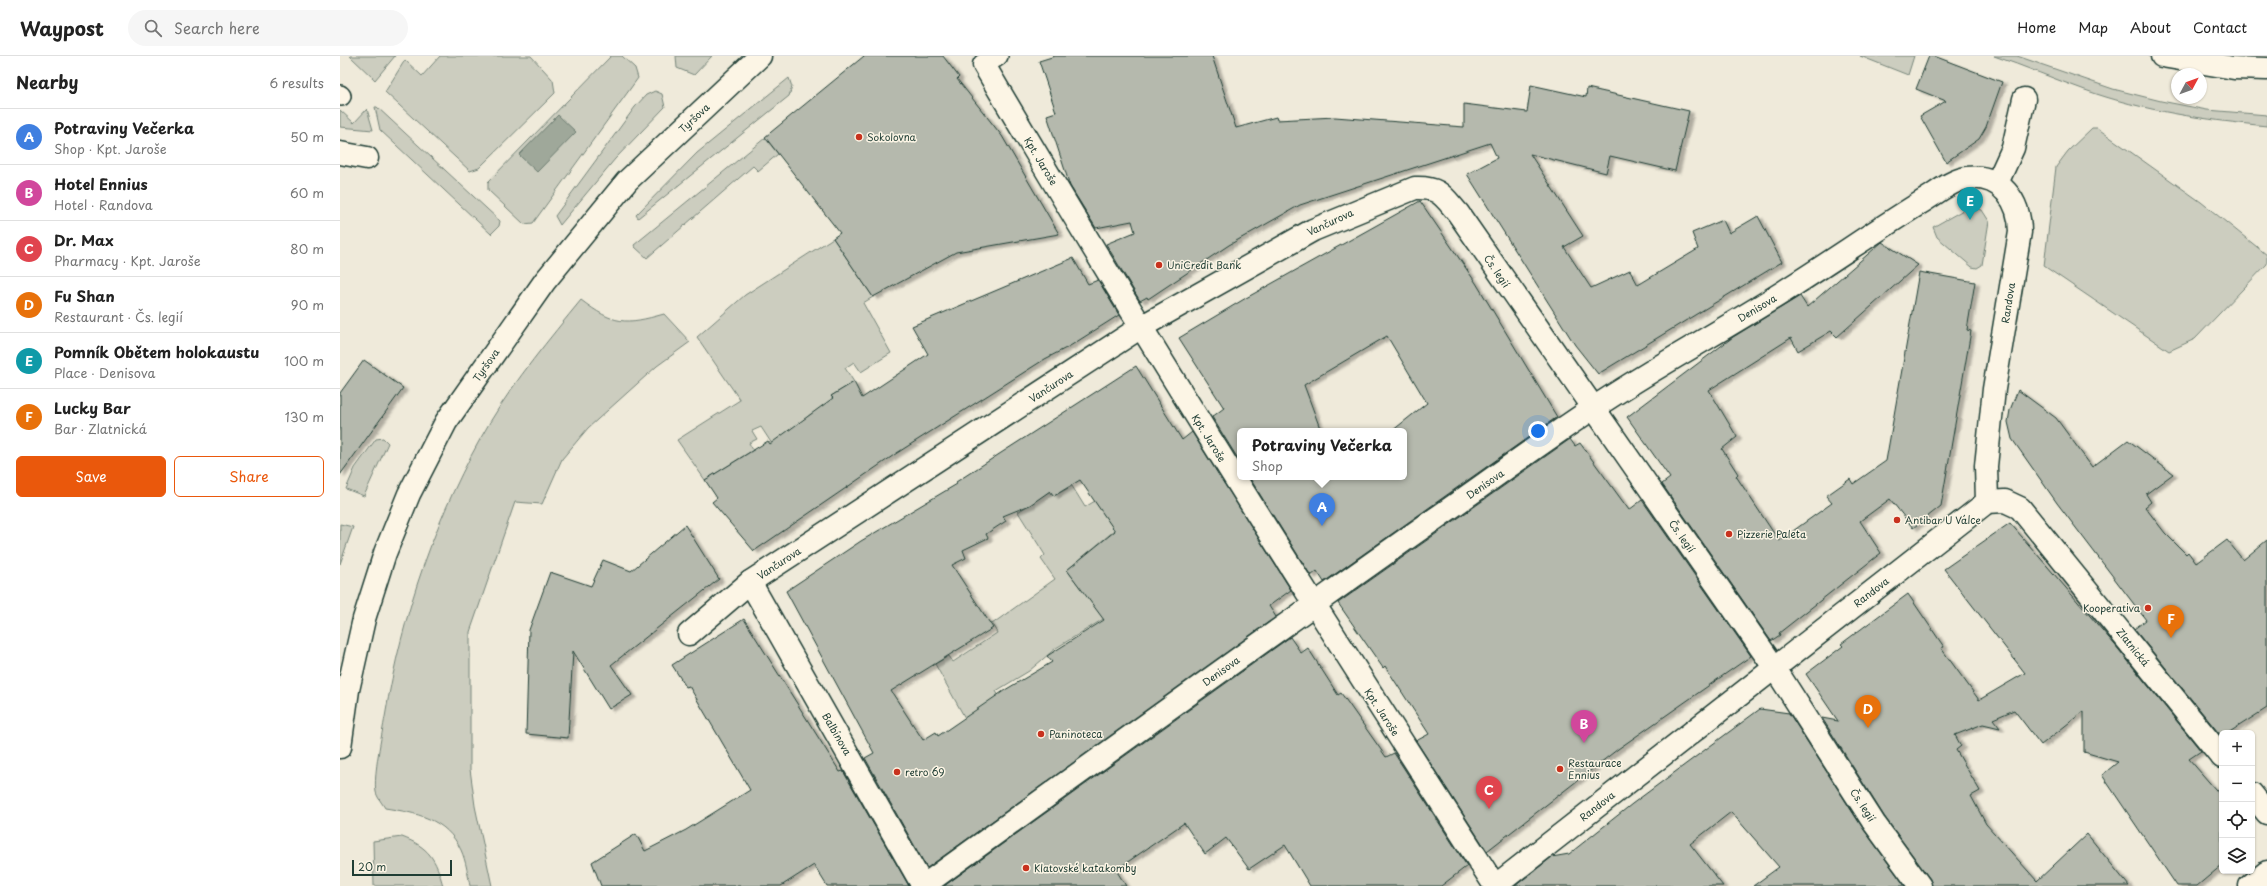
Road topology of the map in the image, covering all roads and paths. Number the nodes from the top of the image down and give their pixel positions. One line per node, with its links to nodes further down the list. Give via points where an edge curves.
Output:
1 (760, 56): 17 (street, Tyršova, via 627,181 545,281 446,422 409,494 385,553)
2 (2162, 56): 4 (street, via 2234,68)
3 (991, 61): 10 (street, Kpt. Jaroše)
4 (2267, 69)
5 (2024, 99): 8 (street, via 2013,148)
6 (340, 153): 7 (street)
7 (367, 158)
8 (1997, 183): 11 (street, Denisova, via 1983,178 1956,181 1795,285); 12 (street, Randova, via 2016,203 2020,217 2020,232 1994,389 1986,466)
9 (1438, 190): 10 (street, Vančurova, via 1415,188 1313,230); 11 (street, Čs. legií, via 1458,213)
10 (1141, 327): 13 (street, Vančurova); 14 (street, Kpt. Jaroše)
11 (1593, 408): 14 (street, Denisova); 16 (street, Čs. legií)
12 (1987, 502): 16 (street, Randova); 19 (street, Zlatnická, via 2005,501 2020,508)
13 (750, 582): 15 (street, Vančurova); 23 (street, Balbínova)
14 (1313, 605): 23 (street, Denisova); 24 (street, Kpt. Jaroše)
15 (689, 634)
16 (1774, 667): 24 (street, Randova); 25 (street, Čs. legií, via 1874,824)
17 (344, 690): 18 (street, Tyršova)
18 (340, 747)
19 (2219, 753)
20 (2255, 798): 21 (street)
21 (2267, 812)
22 (2267, 872): 26 (street)
23 (923, 886)
24 (1495, 886)
25 (1920, 886)
26 (2250, 886)

